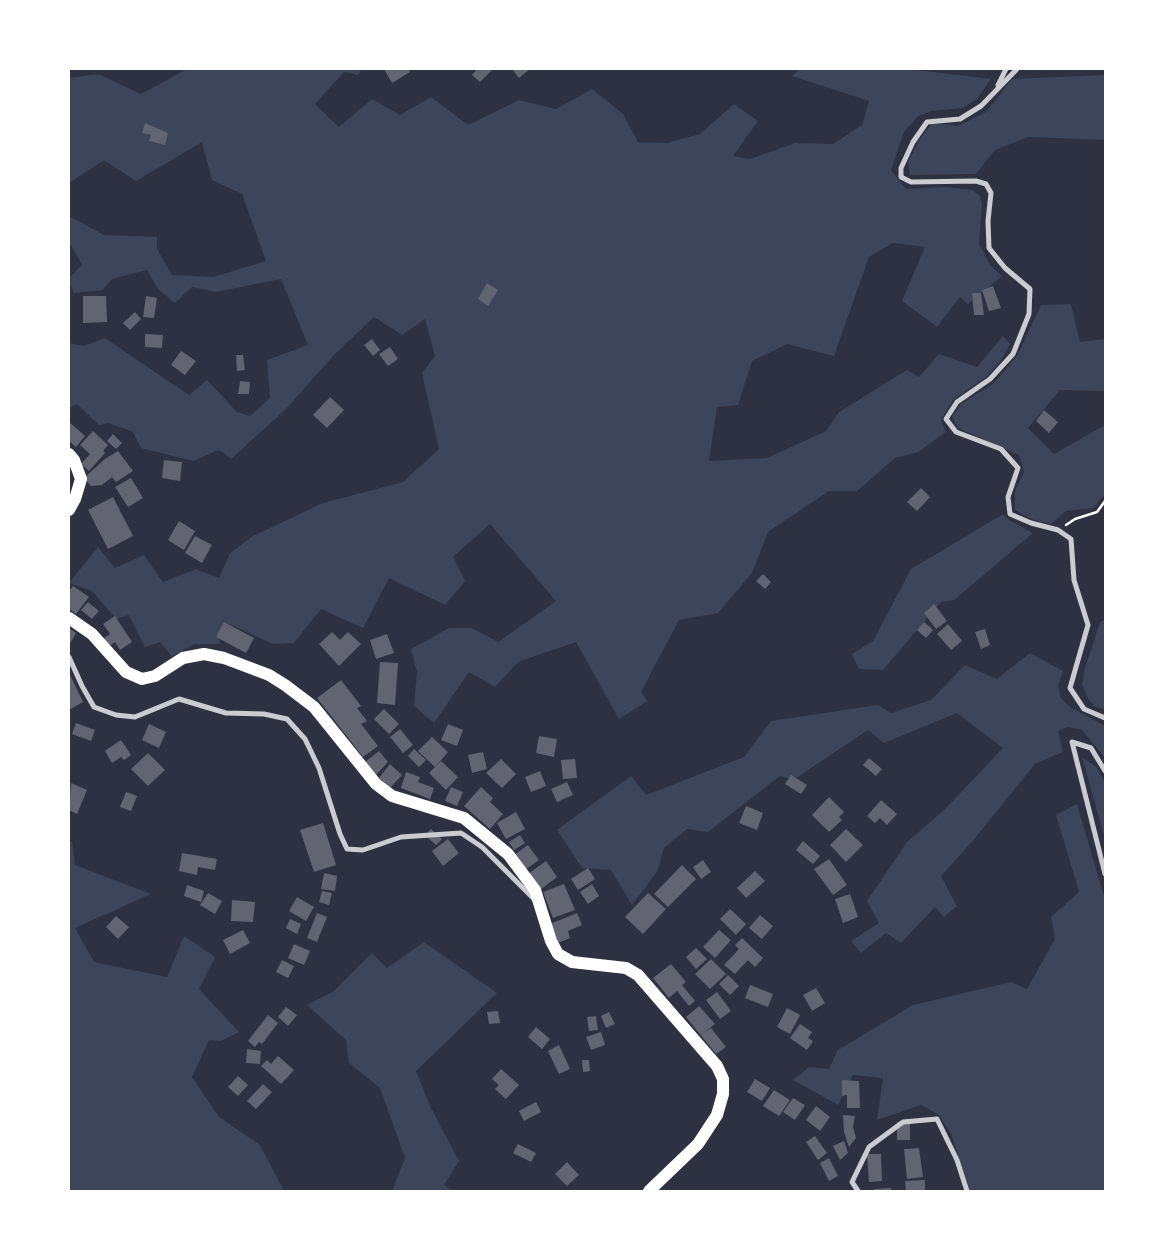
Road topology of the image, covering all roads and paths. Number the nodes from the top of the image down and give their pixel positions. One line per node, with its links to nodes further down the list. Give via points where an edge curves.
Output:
1 (1006, 69): 3 (street)
2 (1017, 69): 3 (street)
3 (997, 88): 7 (street, via 980,106 960,119 927,122 901,168 901,177 911,182 976,181 986,184 991,193 989,248 1005,268 1030,289 1029,314 1013,354 990,379 957,402 946,419 956,432 1001,449 1018,468 1008,497 1010,514)
4 (69, 454): 6 (main road, via 81,479 76,499)
5 (1105, 501): 7 (path, via 1097,512 1075,519)
6 (69, 510)
7 (1058, 530): 10 (street, via 1070,539 1074,580 1088,625 1070,688 1084,709)
8 (69, 618): 13 (main road, via 92,634 126,672 142,679 155,676 183,658 204,654 269,675 314,707 376,784 392,796 464,818 508,854 535,890)
9 (69, 657): 13 (street, via 94,708 116,715 135,717 179,699 226,713 264,714 287,719 309,746 347,849 363,850 401,836 461,832 482,847)
10 (1105, 718)
11 (1105, 771): 12 (street, via 1091,748 1072,742)
12 (1105, 874)
13 (541, 906): 14 (main road, via 558,954 572,962 626,968 638,975 717,1066 723,1079 724,1094 717,1115 698,1144)
14 (649, 1191)
15 (858, 1191): 16 (street, via 852,1182 869,1147 903,1122 937,1119 957,1160)
16 (967, 1191)

